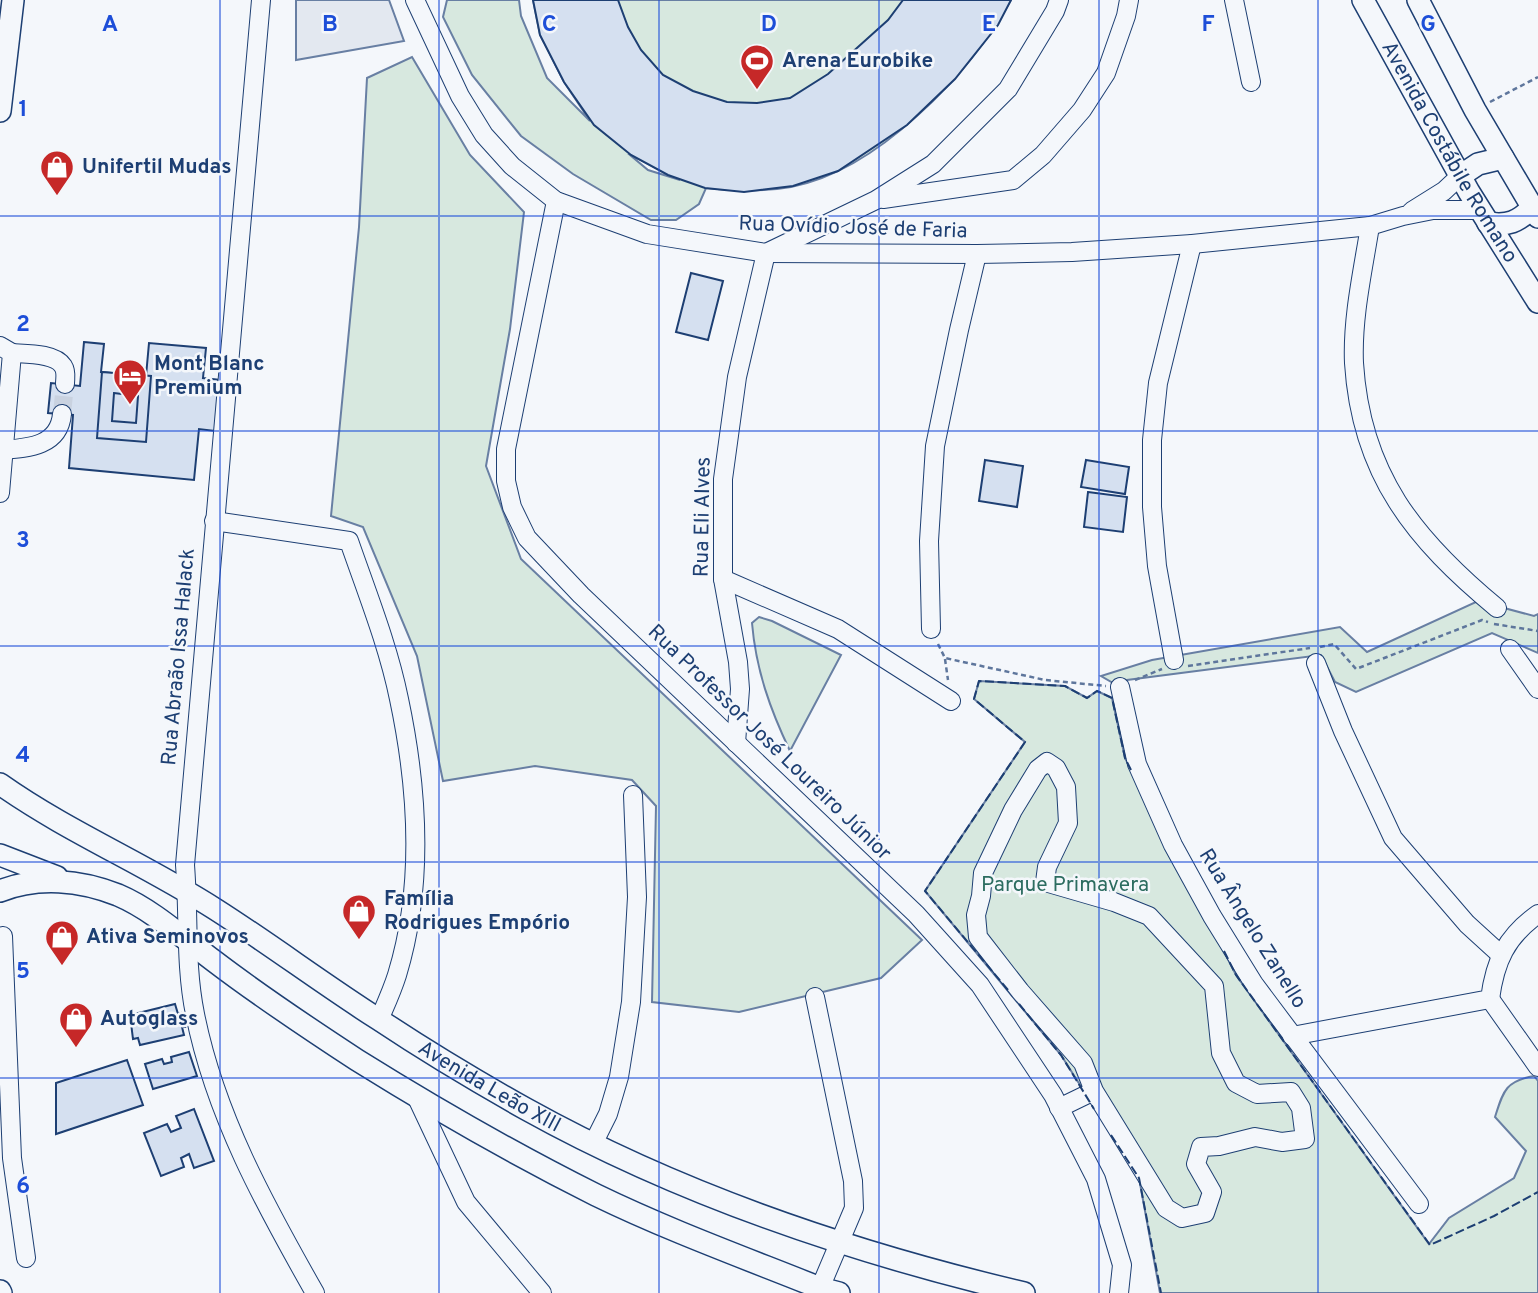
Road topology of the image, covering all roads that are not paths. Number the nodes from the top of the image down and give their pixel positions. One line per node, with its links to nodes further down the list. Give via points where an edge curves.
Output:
1 (13, 0): 10 (main road)
2 (261, 0): 29 (street, Rua Abraão Issa Halack)
3 (1059, 0): 13 (street, via 1008,89 933,164)
4 (1129, 0): 13 (street, via 1106,73 1082,110 1043,155 1013,180)
5 (1234, 0): 9 (street)
6 (1363, 0): 12 (main road, Avenida Costábile Romano)
7 (1418, 0): 11 (main road, Avenida Costábile Romano)
8 (423, 5): 14 (street, Rua Ovídio José de Faria, via 460,96 484,135 512,166)
9 (1251, 82)
10 (0, 111)
11 (1503, 158): 12 (main road, via 1478,164); 15 (main road, Avenida Costábile Romano)
12 (1460, 176): 16 (street, Rua Ovídio José de Faria); 17 (main road, Avenida Costábile Romano)
13 (876, 200): 20 (street)
14 (556, 201): 20 (street, Rua Ovídio José de Faria, via 647,234); 39 (street, Rua Professor José Loureiro Júnior, via 506,449 512,507 536,548)
15 (1535, 212): 17 (main road, via 1501,225)
16 (1403, 216): 17 (street, Rua Ovídio José de Faria, via 1457,209); 18 (street, Rua Ovídio José de Faria)
17 (1484, 216): 22 (main road, Avenida Costábile Romano)
18 (1370, 226): 19 (street, Rua Ovídio José de Faria); 31 (street, via 1354,363 1363,426 1383,478 1415,530)
19 (1192, 244): 21 (street, Rua Ovídio José de Faria); 34 (street, via 1158,383 1152,440 1157,566)
20 (766, 253): 21 (street, Rua Ovídio José de Faria); 30 (street, Rua Eli Alves, via 737,377 723,479)
21 (977, 254): 32 (street, via 935,446 929,541)
22 (1538, 302)
23 (6, 349): 24 (street, via 55,359 65,370); 26 (street)
24 (65, 384)
25 (62, 414): 26 (street, via 55,435 39,445)
26 (3, 450): 27 (street)
27 (0, 493): 28 (street)
28 (0, 500)
29 (214, 521): 45 (street, Rua Abraão Issa Halack, via 185,865); 52 (street, via 349,541 380,628 399,699 414,792 415,863 397,976)
30 (723, 579): 38 (street, via 838,629); 39 (street, Rua Eli Alves, via 738,662)
31 (1497, 608)
32 (931, 629)
33 (1510, 649): 37 (street)
34 (1174, 660)
35 (1315, 663): 49 (street, via 1394,838 1467,924)
36 (1120, 687): 54 (street, Rua Ângelo Zanello, via 1137,764 1173,845 1254,984)
37 (1538, 689)
38 (951, 701)
39 (736, 743): 58 (street, Rua Professor José Loureiro Júnior, via 916,914 980,985)
40 (0, 784): 45 (main road, Avenida Leão XIII)
41 (633, 795): 59 (street, via 637,897 631,1002 619,1077)
42 (0, 855): 43 (main road)
43 (66, 881): 44 (main road, via 20,883); 48 (main road, via 117,895)
44 (0, 891)
45 (187, 892): 48 (street, Rua Abraão Issa Halack); 52 (main road, Avenida Leão XIII)
46 (1538, 914): 49 (street, via 1521,927)
47 (3, 936): 53 (street)
48 (187, 940): 57 (main road, via 302,1025); 65 (street, Rua Abraão Issa Halack, via 195,1013 218,1099 261,1198)
49 (1501, 955): 51 (street)
50 (815, 997): 62 (street, via 853,1181 854,1208)
51 (1490, 999): 54 (street); 55 (street)
52 (379, 1020): 59 (main road, Avenida Leão XIII)
53 (4, 1030): 60 (street)
54 (1293, 1035): 61 (street, Rua Ângelo Zanello)
55 (1538, 1067)
56 (1094, 1091): 56 (street, via 1083,1063 978,937 976,915 983,873 1013,810 1046,762 1056,768 1066,787 1069,823 1047,867 1045,882 1149,916 1214,986 1221,1053 1236,1083 1257,1094 1291,1092 1301,1108 1305,1139 1282,1142 1255,1137 1201,1147 1196,1164 1212,1192 1205,1213 1182,1218 1166,1208); 58 (street)
57 (415, 1097): 64 (main road, via 598,1196); 66 (street, via 466,1202)
58 (1059, 1108): 68 (street, Rua Professor José Loureiro Júnior, via 1096,1179 1122,1265)
59 (593, 1144): 62 (main road, Avenida Leão XIII, via 685,1185)
60 (6, 1160): 63 (street)
61 (1419, 1203)
62 (841, 1241): 64 (street); 67 (main road, Avenida Leão XIII, via 950,1276)
63 (26, 1258)
64 (826, 1291)
65 (315, 1293)
66 (542, 1293)
67 (1024, 1293)
68 (1119, 1293)

